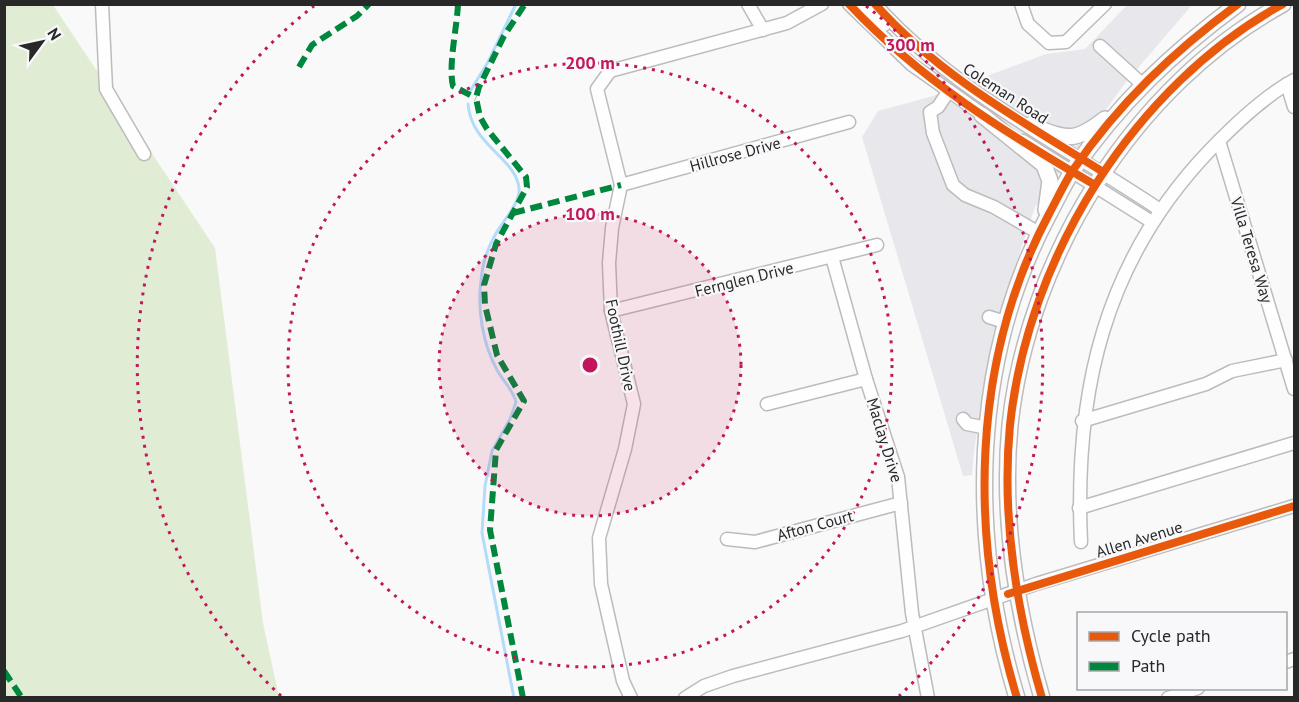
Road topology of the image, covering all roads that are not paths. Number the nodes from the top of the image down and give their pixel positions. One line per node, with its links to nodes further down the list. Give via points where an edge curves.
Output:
1 (102, 4): 23 (street, via 106,90)
2 (748, 4): 11 (street)
3 (822, 4): 11 (street, Foothill Drive, via 787,23)
4 (849, 4): 16 (street, Coleman Road, via 903,58)
5 (862, 4): 13 (street, via 894,34)
6 (875, 4): 13 (street, Coleman Road)
7 (1021, 4): 8 (street, via 1028,24 1049,43 1066,42)
8 (1105, 4)
9 (1238, 4): 15 (main road, via 1186,43)
10 (1284, 4): 26 (main road, via 1203,59 1150,110)
11 (763, 30): 27 (street, Foothill Drive, via 610,71 597,89)
12 (1100, 46): 15 (street)
13 (922, 51): 21 (street, Coleman Road)
14 (1291, 82): 18 (street); 22 (street, via 1248,113)
15 (1142, 84): 17 (main road)
16 (948, 92): 19 (street, Coleman Road); 30 (street, via 930,112 933,133 954,185 965,195)
17 (1130, 98): 21 (main road, via 1076,138); 24 (main road)
18 (1294, 107)
19 (982, 115): 25 (street, Coleman Road); 30 (main road, via 1034,156 1048,173 1050,190)
20 (849, 122): 27 (street, Hillrose Drive)
21 (1029, 125): 24 (street, Coleman Road)
22 (1219, 141): 28 (street); 36 (street, Villa Teresa Way)
23 (144, 154)
24 (1082, 159): 25 (main road); 26 (street, Coleman Road)
25 (1072, 172): 26 (street, Coleman Road); 30 (main road)
26 (1099, 179): 28 (street, Coleman Road); 29 (street, Coleman Road); 49 (main road, via 1061,248 1024,352 1010,425 1008,484)
27 (621, 185): 33 (street, Foothill Drive, via 609,262)
28 (1160, 210): 29 (street)
29 (1152, 222): 41 (street, via 1111,304 1096,348)
30 (1041, 230): 35 (main road, via 1018,277)
31 (877, 245): 32 (street, Fernglen Drive)
32 (832, 257): 33 (street, Fernglen Drive); 37 (street, Maclay Drive)
33 (611, 311): 53 (street, Foothill Drive, via 634,404 599,538 601,584 623,681)
34 (989, 317): 35 (street)
35 (1005, 322): 42 (main road)
36 (1286, 360): 38 (street, Villa Teresa Way); 41 (street, via 1232,371 1206,384)
37 (866, 380): 39 (street); 44 (street, Maclay Drive, via 898,477)
38 (1294, 389)
39 (767, 404)
40 (963, 419): 42 (street, via 967,424)
41 (1082, 421): 46 (street)
42 (987, 428): 50 (main road, via 984,465)
43 (1294, 443): 46 (street)
44 (901, 503): 47 (street, Afton Court, via 755,542); 51 (street, Maclay Drive)
45 (1294, 506): 49 (street, Allen Avenue)
46 (1079, 508): 48 (street)
47 (727, 539)
48 (1081, 542)
49 (1015, 592): 50 (street, Allen Avenue); 57 (main road)
50 (993, 600): 51 (street, Allen Avenue); 56 (main road)
51 (914, 627): 54 (street, Allen Avenue, via 733,676); 55 (street, Maclay Drive)
52 (1192, 690): 58 (street)
53 (631, 698)
54 (685, 698)
55 (928, 698)
56 (1017, 698)
57 (1042, 698)
58 (1168, 698)

